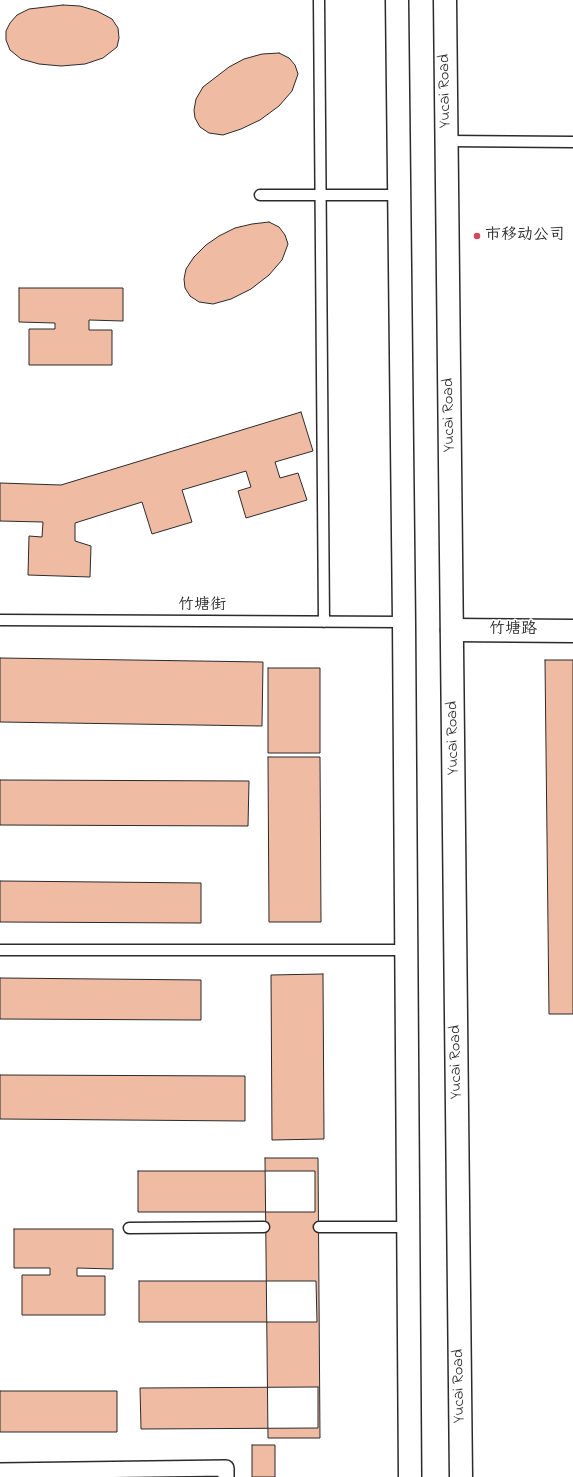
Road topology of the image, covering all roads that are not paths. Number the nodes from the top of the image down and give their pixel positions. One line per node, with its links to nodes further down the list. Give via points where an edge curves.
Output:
1 (319, 0): 7 (lane)
2 (397, 0): 8 (main road)
3 (445, 0): 4 (main road, Yucai Road)
4 (447, 141): 5 (lane); 12 (main road, Yucai Road)
5 (573, 142)
6 (260, 195): 7 (lane)
7 (321, 195): 8 (lane); 10 (lane)
8 (399, 196): 11 (main road)
9 (0, 620): 10 (lane, 竹塘街)
10 (324, 622): 11 (lane, 竹塘街)
11 (404, 622): 15 (main road)
12 (452, 630): 13 (main road, 竹塘路); 23 (main road, Yucai Road)
13 (573, 630)
14 (0, 950): 15 (lane)
15 (406, 950): 18 (main road)
16 (264, 1227): 19 (lane)
17 (319, 1227): 18 (lane)
18 (408, 1227): 22 (main road)
19 (129, 1228)
20 (0, 1470): 21 (street, via 226,1468)
21 (226, 1477)
22 (410, 1477)
23 (461, 1477)

